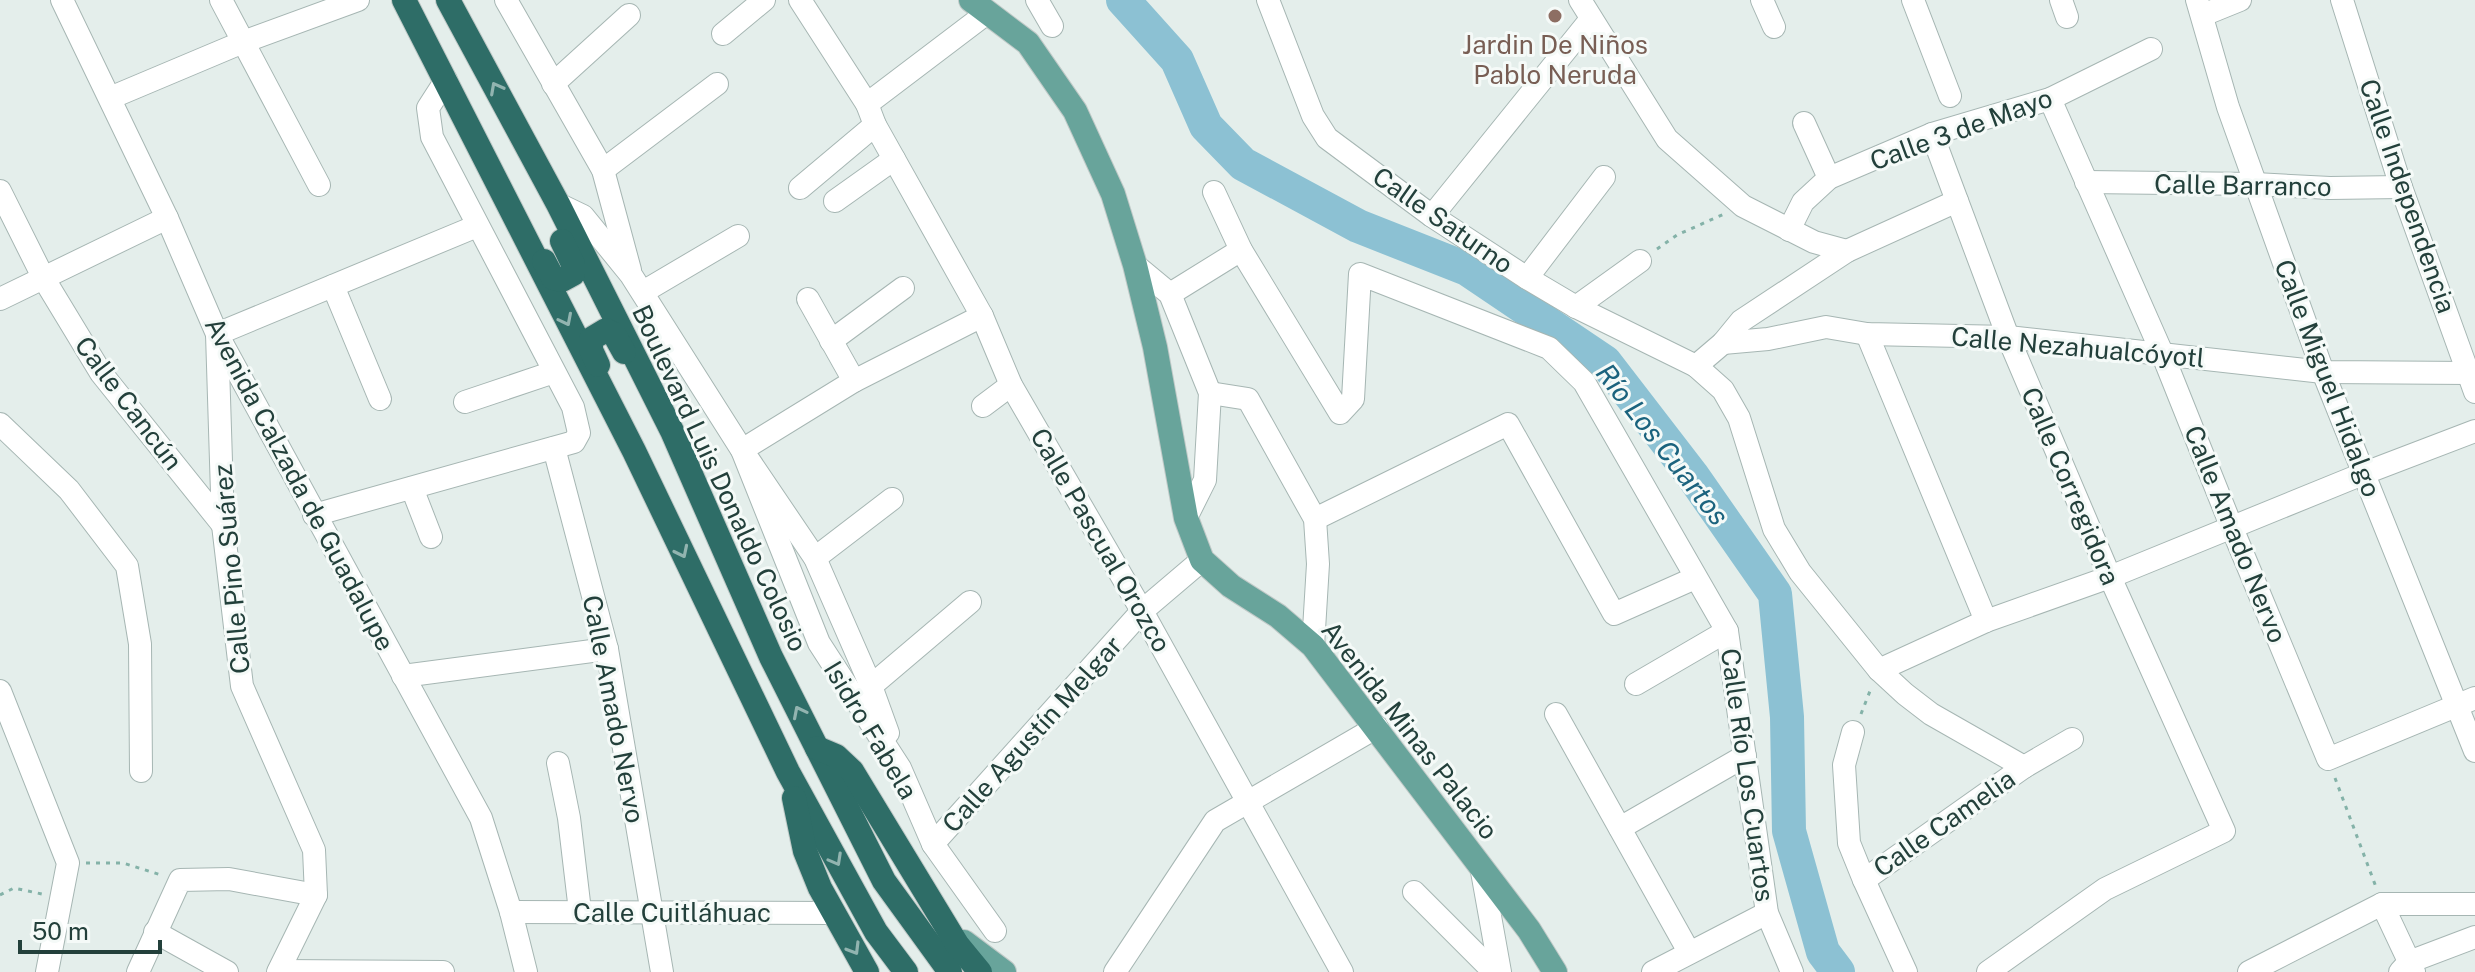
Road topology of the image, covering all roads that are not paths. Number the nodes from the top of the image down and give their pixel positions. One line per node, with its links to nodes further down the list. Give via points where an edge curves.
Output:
1 (62, 0): 28 (street, Avenida Calzada de Guadalupe)
2 (221, 0): 22 (street)
3 (358, 0): 22 (street)
4 (404, 0): 24 (highway)
5 (448, 0): 32 (highway, Boulevard Luis Donaldo Colosio, one-way to 5)
6 (506, 0): 25 (street)
7 (764, 0): 21 (street)
8 (800, 0): 30 (street, Calle Pascual Orozco)
9 (1037, 0): 19 (street)
10 (1268, 0): 49 (street, Calle Saturno, via 1313,116 1327,138)
11 (1762, 0): 20 (street)
12 (1913, 0): 27 (street)
13 (2240, 0): 16 (street)
14 (2342, 0): 42 (street, Calle Independencia)
15 (979, 7): 30 (street); 57 (main road, Avenida Minas Palacio, via 1028,43 1075,111 1113,194)
16 (2200, 8): 40 (street, Calle Miguel Hidalgo)
17 (1586, 10): 49 (street); 52 (street, via 1667,139 1743,206)
18 (629, 15): 25 (street)
19 (1052, 26)
20 (1774, 27)
21 (723, 34)
22 (243, 42): 28 (street); 41 (street)
23 (2151, 49): 29 (street, Calle 3 de Mayo)
24 (446, 80): 34 (highway); 51 (street, via 428,108 432,137)
25 (553, 84): 36 (street)
26 (717, 84): 36 (street)
27 (1950, 96)
28 (110, 98): 50 (street, Avenida Calzada de Guadalupe)
29 (2050, 99): 33 (street, Calle 3 de Mayo); 39 (street, Calle Amado Nervo)
30 (871, 114): 35 (street, Calle Pascual Orozco); 43 (street)
31 (1804, 123): 38 (street)
32 (518, 130): 34 (highway, via 518,147 573,264 573,274 562,280 553,278 493,159); 48 (highway, Boulevard Luis Donaldo Colosio)
33 (1932, 134): 38 (street, Calle 3 de Mayo); 47 (street, Calle Corregidora)
34 (479, 151): 89 (highway, one-way to 89)
35 (894, 159): 46 (street); 67 (street, Calle Pascual Orozco)
36 (603, 170): 60 (street)
37 (1604, 177): 58 (street)
38 (1829, 178): 52 (street, Calle 3 de Mayo, via 1803,202)
39 (2086, 182): 40 (street, Calle Barranco); 73 (street, Calle Amado Nervo)
40 (2255, 184): 42 (street, Calle Barranco); 76 (street, Calle Miguel Hidalgo)
41 (319, 185)
42 (2401, 187): 78 (street, Calle Independencia)
43 (800, 188)
44 (0, 191): 59 (street, Calle Cancún)
45 (1214, 192): 54 (street)
46 (835, 201)
47 (1957, 201): 55 (street); 70 (street, Calle Corregidora)
48 (558, 204): 60 (street, Isidro Fabela, via 583,216); 85 (highway, Boulevard Luis Donaldo Colosio)
49 (1432, 216): 58 (street, Calle Saturno)
50 (167, 218): 59 (street); 68 (street, Avenida Calzada de Guadalupe)
51 (477, 226): 61 (street); 75 (street)
52 (1789, 230): 55 (street)
53 (738, 236): 60 (street)
54 (1241, 250): 63 (street); 102 (street, Calle Río Los Cuartos, via 1340,413 1353,399 1360,274 1549,348 1584,382)
55 (1847, 251): 72 (street, via 1741,321)
56 (1640, 261): 66 (street)
57 (1135, 265): 63 (street); 94 (main road, Avenida Minas Palacio)
58 (1527, 278): 66 (street, Calle Saturno)
59 (44, 279): 64 (street); 96 (street, Calle Cancún, via 101,373)
60 (637, 283): 88 (street, Isidro Fabela)
61 (333, 286): 68 (street); 81 (street)
62 (903, 288): 71 (street)
63 (1170, 294): 80 (street)
64 (0, 299)
65 (808, 299): 71 (street)
66 (1576, 307): 74 (street, Calle Saturno)
67 (982, 316): 77 (street); 79 (street, Calle Pascual Orozco)
68 (217, 334): 93 (street, Avenida Calzada de Guadalupe); 96 (street, Calle Pino Suárez)
69 (1867, 334): 70 (street, Calle Nezahualcóyotl); 72 (street, Calle Nezahualcóyotl, via 1826,327); 105 (street)
70 (2008, 337): 73 (street, Calle Nezahualcóyotl); 101 (street, Calle Corregidora)
71 (831, 341): 77 (street)
72 (1723, 343): 74 (street)
73 (2162, 353): 76 (street, Calle Nezahualcóyotl); 97 (street, Calle Amado Nervo)
74 (1696, 366): 109 (street, Calle Saturno, via 1723,390 1739,418 1774,529 1800,572)
75 (554, 372): 82 (street); 87 (street, via 573,407 579,433 574,442)
76 (2323, 372): 78 (street, Calle Nezahualcóyotl); 90 (street, Calle Miguel Hidalgo)
77 (854, 381): 88 (street)
78 (2472, 383)
79 (1011, 385): 83 (street); 104 (street, Calle Pascual Orozco)
80 (1210, 393): 94 (street, via 1205,480); 95 (street, via 1248,399)
81 (380, 399)
82 (465, 402)
83 (983, 406)
84 (0, 424): 125 (street, via 69,490 127,566 140,644)
85 (672, 431): 89 (highway, via 662,426 614,334 606,330 591,339 591,350 633,434); 119 (highway, Boulevard Luis Donaldo Colosio, one-way to 85)
86 (2475, 431): 90 (street)
87 (554, 448): 91 (street); 108 (street, Calle Amado Nervo)
88 (742, 450): 99 (street); 124 (street, Isidro Fabela, via 819,643)
89 (634, 451): 126 (highway, one-way to 126)
90 (2365, 473): 97 (street); 114 (street, Calle Miguel Hidalgo)
91 (412, 488): 93 (street); 98 (street)
92 (892, 499): 99 (street)
93 (314, 515): 110 (street, Avenida Calzada de Guadalupe)
94 (1186, 518): 100 (main road, Avenida Minas Palacio)
95 (1315, 519): 102 (street, via 1508,424 1614,614); 107 (street)
96 (223, 525): 133 (street, Calle Pino Suárez, via 242,686 314,850)
97 (2232, 528): 101 (street); 114 (street, Calle Amado Nervo, via 2328,759)
98 (431, 537)
99 (815, 558): 112 (street)
100 (1202, 560): 104 (street, Calle Agustín Melgar); 107 (main road, Avenida Minas Palacio)
101 (2110, 577): 105 (street); 166 (street, Calle Corregidora, via 2224,831 2105,889)
102 (1695, 578): 106 (street, Calle Río Los Cuartos)
103 (970, 602): 112 (street)
104 (1142, 611): 127 (street, Calle Pascual Orozco); 129 (street, Calle Agustín Melgar)
105 (1986, 621): 109 (street)
106 (1727, 631): 111 (street); 121 (street, Calle Río Los Cuartos)
107 (1313, 646): 116 (main road, Avenida Minas Palacio)
108 (607, 649): 110 (street); 138 (street, Calle Amado Nervo)
109 (1879, 670): 123 (street, Calle Saturno, via 1931,714)
110 (403, 676): 137 (street, Avenida Calzada de Guadalupe, via 481,818)
111 (1636, 684)
112 (871, 686): 124 (street)
113 (0, 691): 147 (street, via 68,863)
114 (2466, 702): 120 (street, Calle Miguel Hidalgo)
115 (1556, 714): 128 (street)
116 (1377, 727): 127 (street); 130 (main road, Avenida Minas Palacio)
117 (1853, 732): 131 (street, via 1844,765 1849,843)
118 (2072, 739): 123 (street, Calle Camelia)
119 (817, 748): 141 (highway, via 852,771); 156 (highway, Boulevard Luis Donaldo Colosio, via 884,881)
120 (2475, 751)
121 (1745, 756): 128 (street); 140 (street, Calle Río Los Cuartos)
122 (558, 763): 136 (street)
123 (2024, 767): 131 (street, Calle Camelia)
124 (900, 768): 129 (street, Isidro Fabela)
125 (141, 771)
126 (788, 772): 139 (highway, via 805,851); 155 (highway, one-way to 155, via 876,932)
127 (1249, 801): 159 (street, via 1215,821); 160 (street, Calle Pascual Orozco)
128 (1620, 828): 145 (street)
129 (933, 844): 142 (street, Isidro Fabela)
130 (1481, 866): 161 (street); 162 (main road, Avenida Minas Palacio)
131 (1864, 880): 165 (street)
132 (1414, 892): 161 (street)
133 (316, 895): 143 (street, via 229,879 180,880); 150 (street, Calle Pino Suárez)
134 (2382, 904): 135 (street); 146 (street); 167 (street)
135 (2475, 904)
136 (580, 911): 137 (street, Calle Cuitláhuac); 138 (street, Calle Cuitláhuac)
137 (511, 912): 152 (street, Avenida Calzada de Guadalupe)
138 (652, 912): 139 (street, Calle Cuitláhuac); 153 (street, Calle Amado Nervo)
139 (832, 913): 154 (highway, one-way to 154)
140 (1767, 913): 145 (street); 164 (street, Calle Río Los Cuartos)
141 (951, 931): 157 (highway); 158 (main road)
142 (995, 931)
143 (155, 932): 148 (street); 149 (street)
144 (2475, 937): 146 (street)
145 (1689, 952): 163 (street)
146 (2408, 969)
147 (47, 972)
148 (138, 972)
149 (227, 972)
150 (278, 972): 151 (street)
151 (443, 972)
152 (526, 972)
153 (662, 972)
154 (867, 972)
155 (906, 972)
156 (950, 972)
157 (980, 972)
158 (1004, 972)
159 (1115, 972)
160 (1342, 972)
161 (1497, 972)
162 (1555, 972)
163 (1653, 972)
164 (1792, 972)
165 (1906, 972)
166 (1988, 972)
167 (2249, 972)

